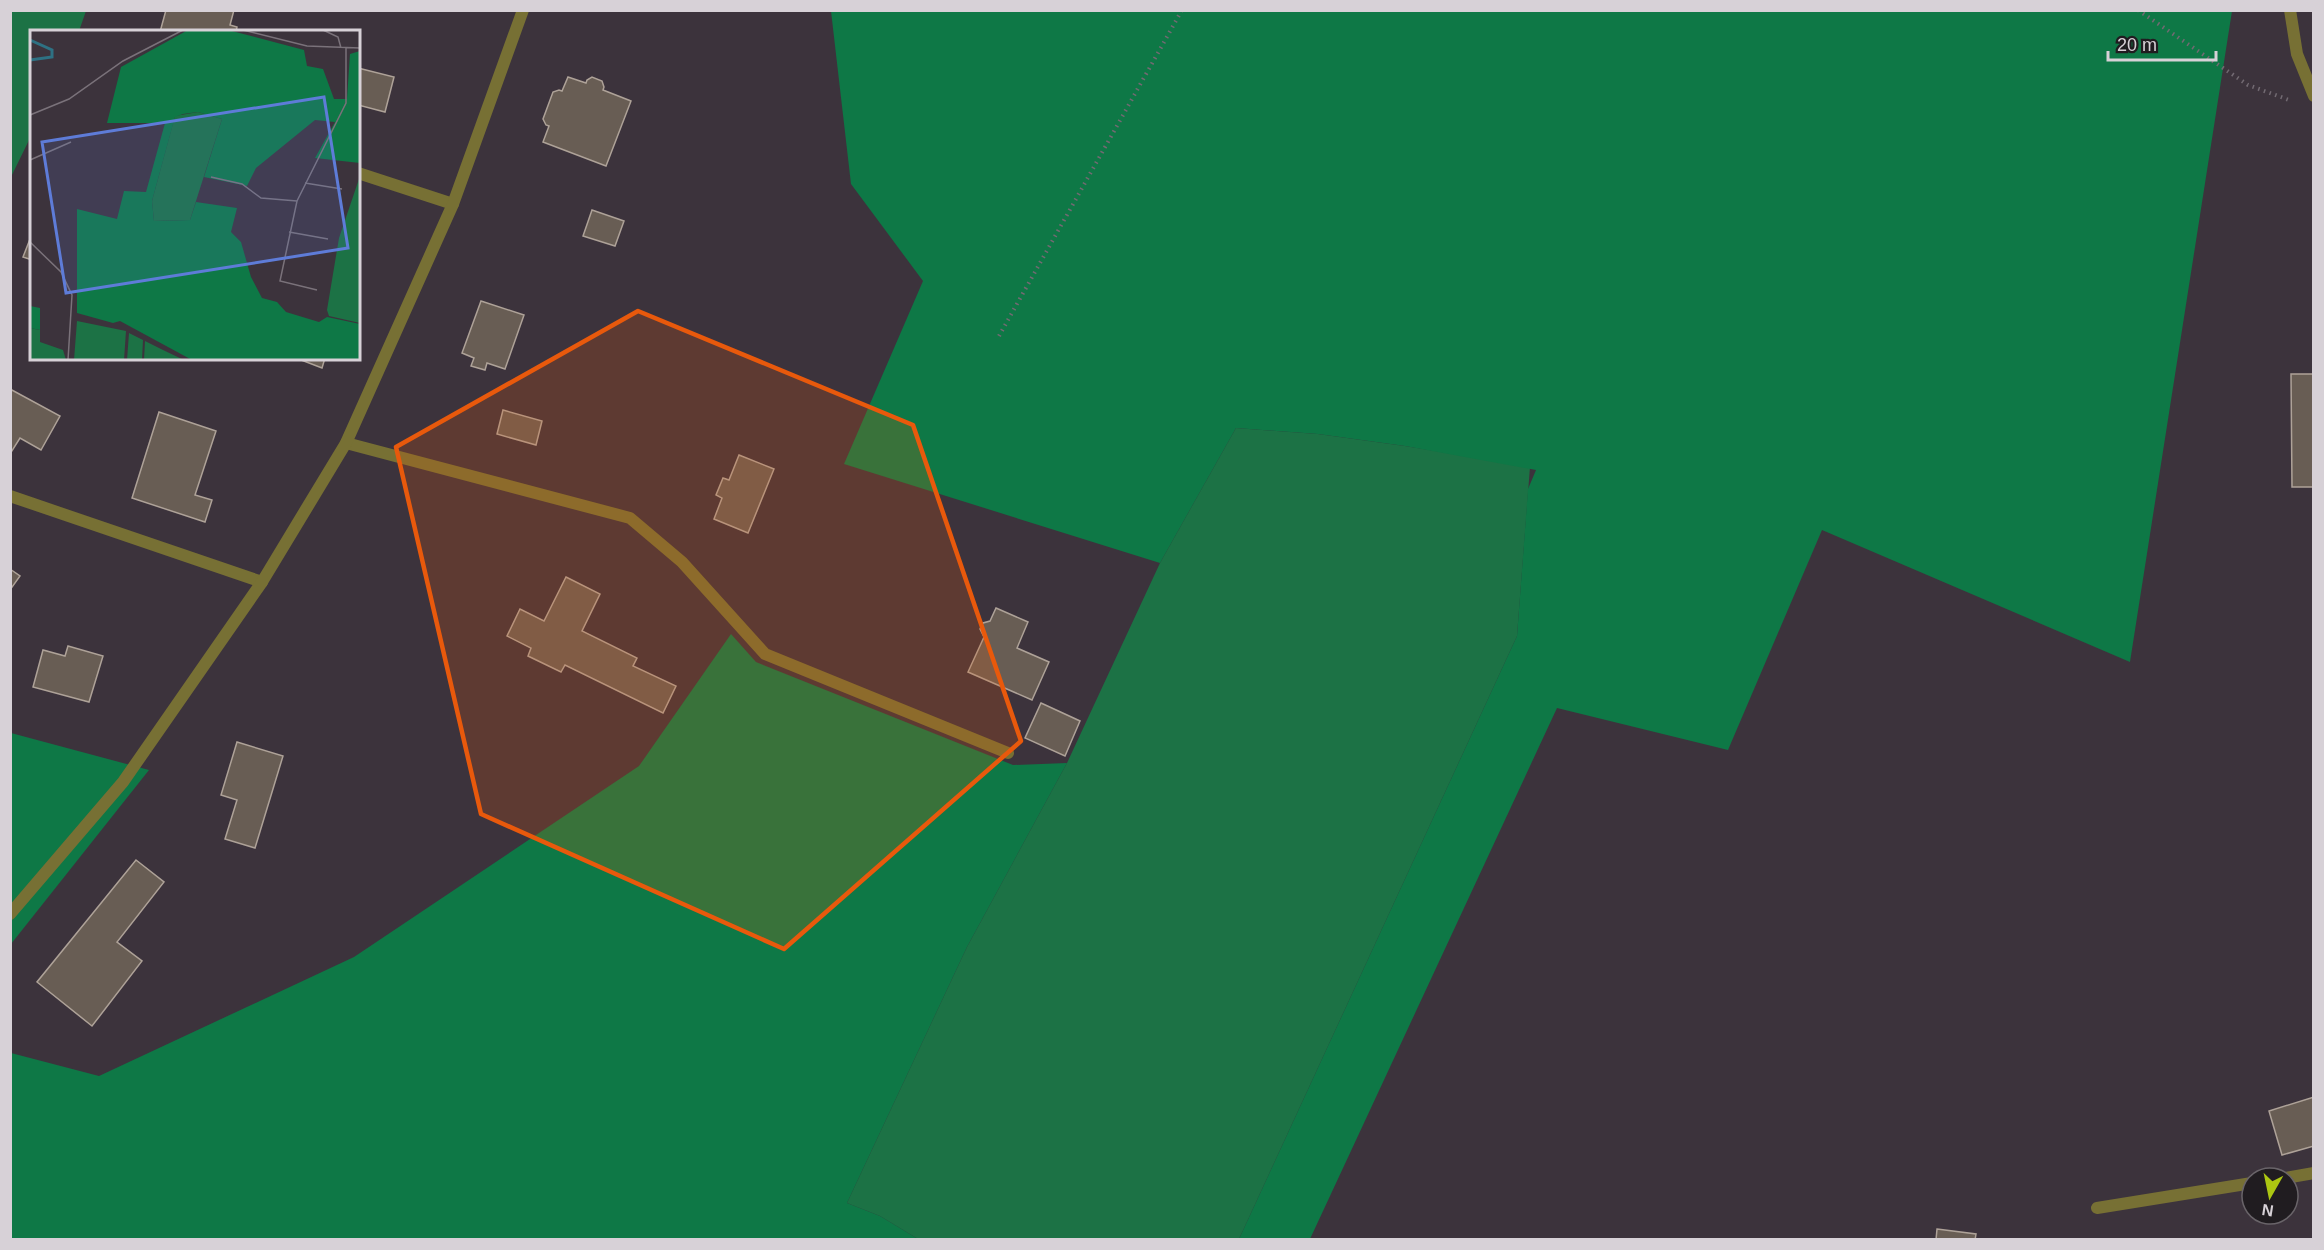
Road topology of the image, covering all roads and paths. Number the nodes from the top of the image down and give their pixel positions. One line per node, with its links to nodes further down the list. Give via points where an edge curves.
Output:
1 (523, 10): 8 (street)
2 (1182, 10): 9 (path)
3 (2138, 10): 6 (path, via 2248,85)
4 (2290, 10): 5 (street, via 2297,54)
5 (2313, 96)
6 (2292, 100)
7 (360, 174): 8 (street)
8 (453, 204): 10 (street)
9 (999, 336)
10 (346, 443): 12 (street); 13 (street, via 630,518 682,562 765,654)
11 (10, 496): 12 (street)
12 (262, 582): 14 (street, via 123,782)
13 (1008, 753)
14 (10, 914)
15 (2240, 1185): 16 (street)
16 (2097, 1208)

